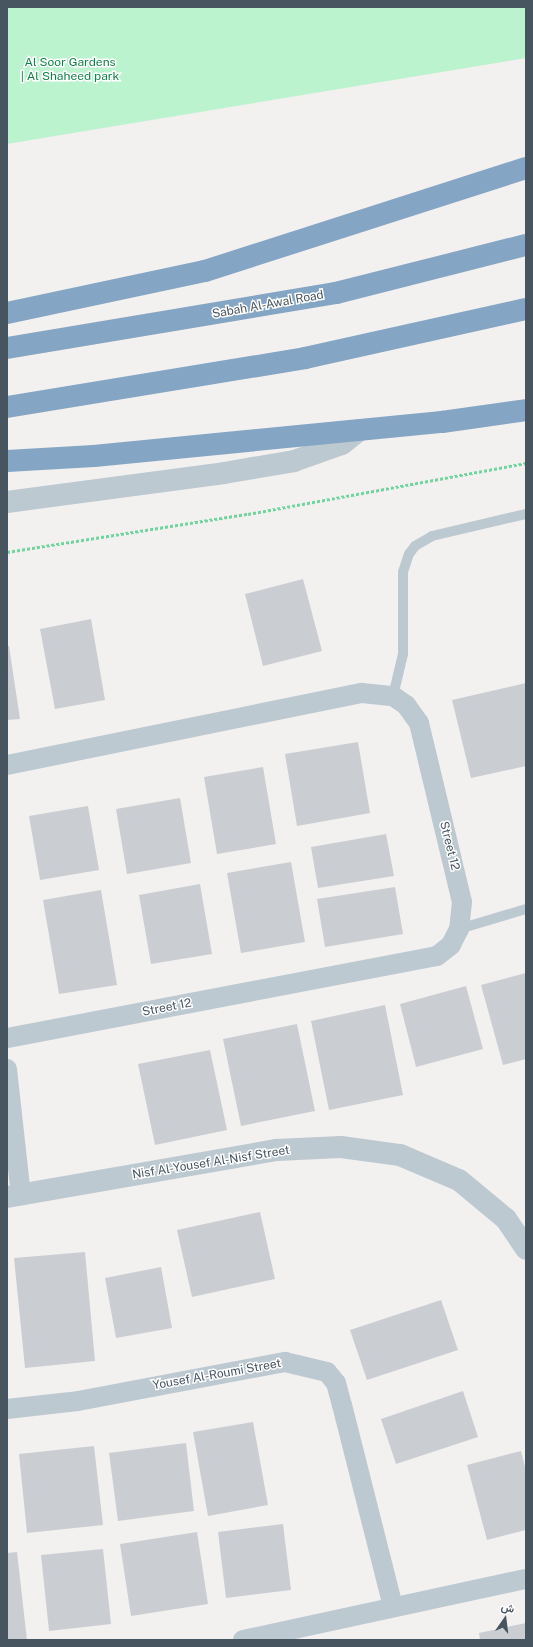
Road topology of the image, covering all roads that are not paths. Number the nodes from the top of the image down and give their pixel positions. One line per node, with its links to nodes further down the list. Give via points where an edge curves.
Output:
1 (526, 154): 3 (highway)
2 (526, 168): 3 (highway)
3 (473, 186): 6 (highway, via 205,270)
4 (526, 246): 7 (highway, Sabah Al-Awal Road, via 336,293)
5 (526, 309): 9 (highway, via 305,358)
6 (7, 313)
7 (7, 348)
8 (526, 401): 11 (highway)
9 (7, 407)
10 (526, 410): 11 (highway)
11 (442, 422): 12 (highway)
12 (359, 430): 13 (highway, via 94,456); 14 (street, via 342,444 294,461)
13 (7, 461)
14 (7, 502)
15 (526, 514): 16 (lane, via 432,536 415,546 409,554 403,572 402,654)
16 (393, 696): 17 (street, via 362,694); 19 (street, Street 12, via 406,705 419,723 462,902)
17 (7, 765)
18 (526, 909): 19 (lane)
19 (459, 929): 20 (street, Street 12, via 451,945 437,956)
20 (7, 1038)
21 (7, 1069): 22 (street)
22 (14, 1196): 23 (street, Nisf Al-Yousef Al-Nisf Street, via 277,1150 341,1147 400,1155 459,1180 506,1219)
23 (526, 1248)
24 (7, 1409): 26 (street, Yousef Al-Roumi Street, via 78,1401 285,1362 327,1372 336,1383)
25 (526, 1579): 26 (street)
26 (393, 1607): 27 (street)
27 (243, 1640)

